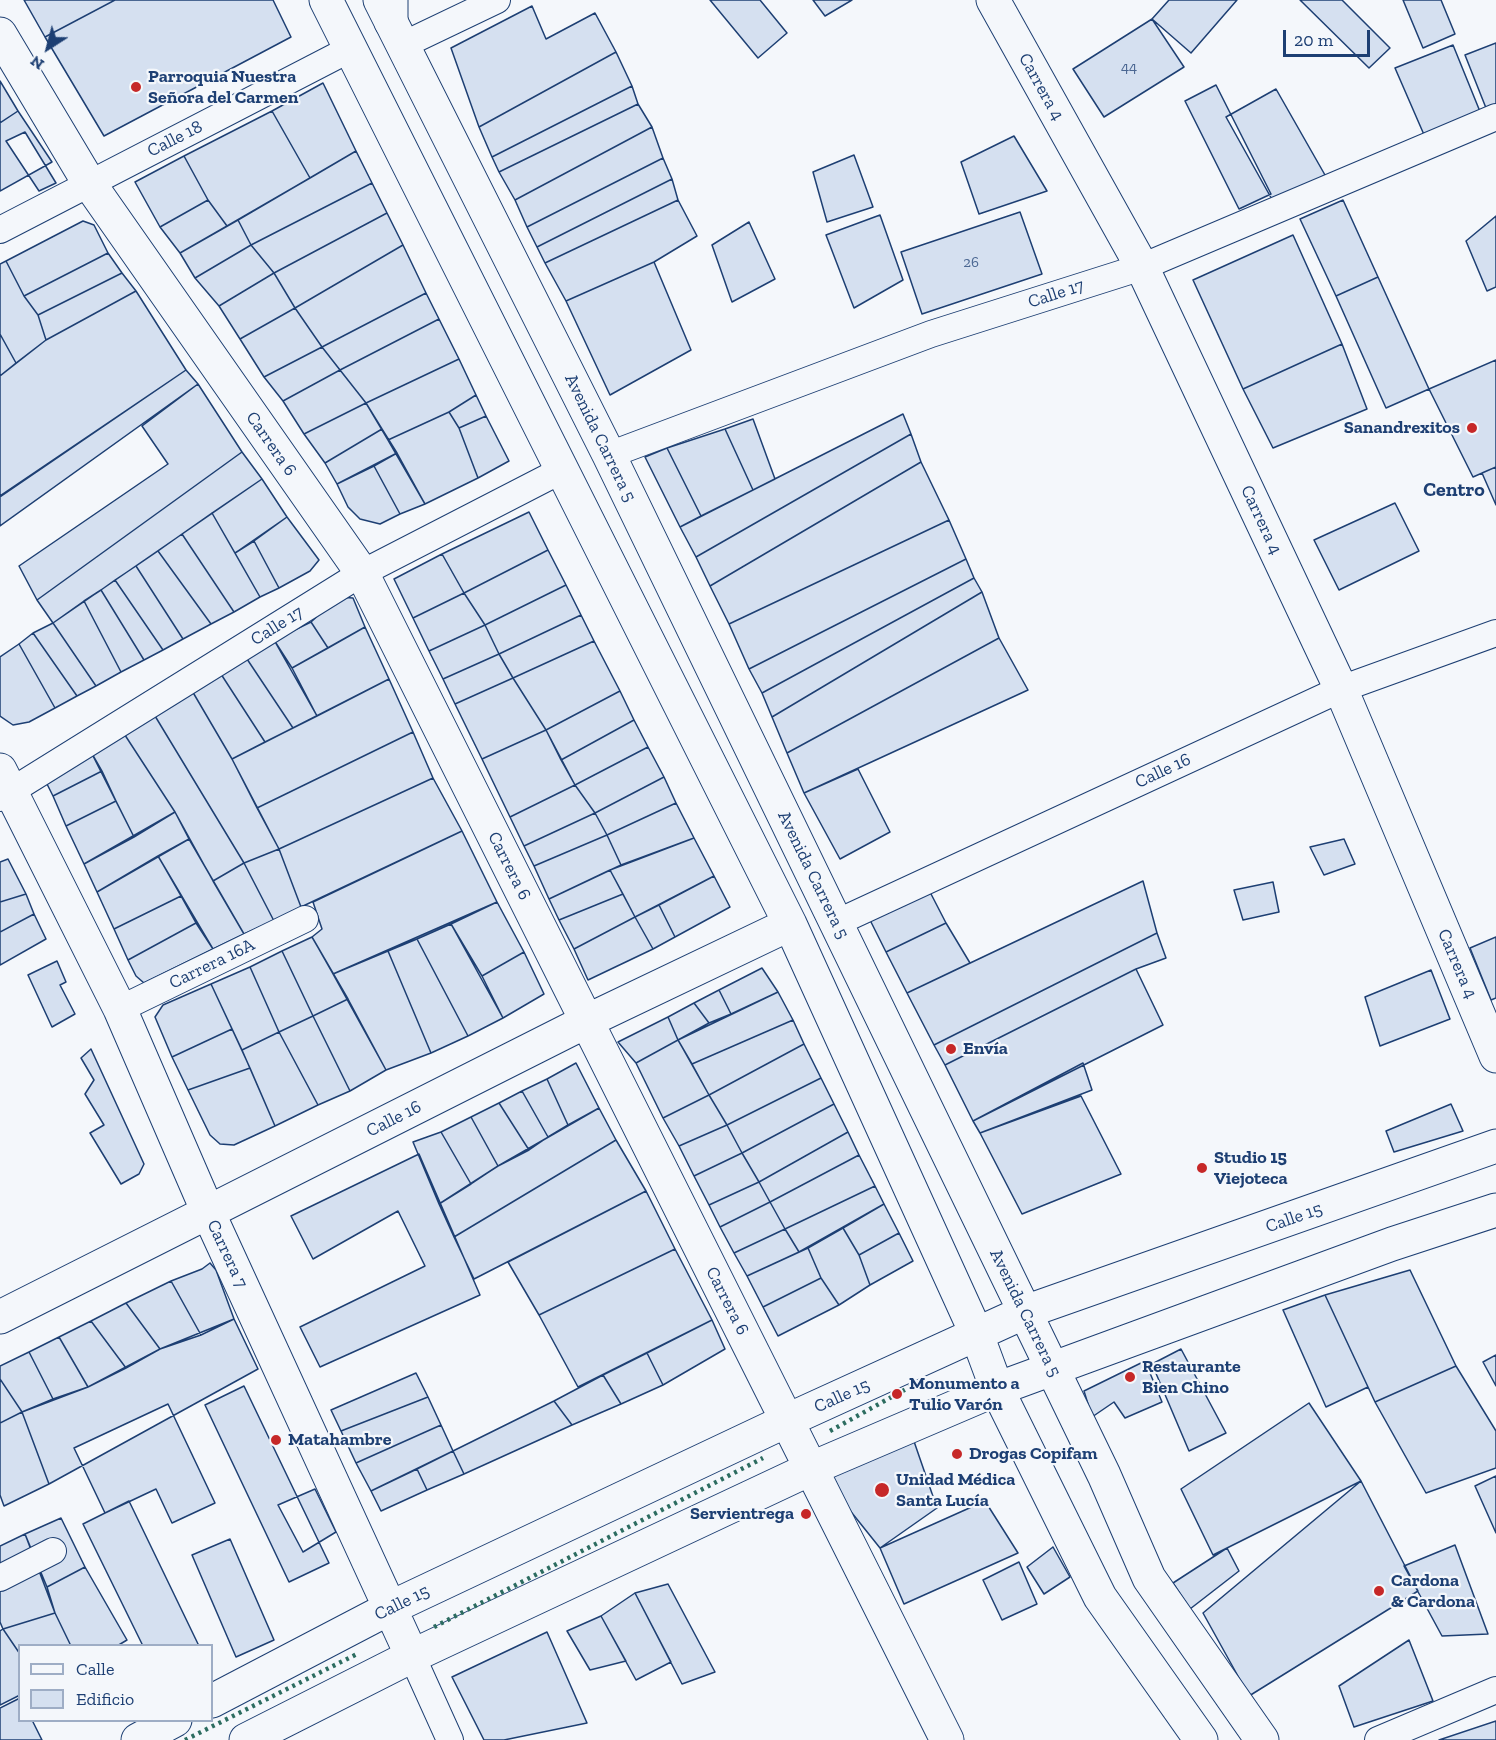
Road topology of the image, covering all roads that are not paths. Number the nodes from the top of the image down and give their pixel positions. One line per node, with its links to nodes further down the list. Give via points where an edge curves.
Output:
1 (326, 0): 6 (main road)
2 (497, 0): 4 (street)
3 (993, 0): 10 (main road, Carrera 4)
4 (391, 17): 11 (main road, Avenida Carrera 5)
5 (0, 34): 8 (main road, Carrera 6)
6 (350, 49): 8 (street, Calle 18); 12 (main road)
7 (1496, 117): 10 (street, Calle 17)
8 (89, 183): 9 (street, Calle 18); 13 (main road, Carrera 6)
9 (0, 230)
10 (1142, 267): 11 (street, Calle 17, via 931,334); 15 (main road, Carrera 4)
11 (609, 455): 18 (main road, Avenida Carrera 5)
12 (562, 470): 13 (street, Calle 17); 19 (main road)
13 (362, 573): 16 (street, Calle 17); 21 (main road, Carrera 6)
14 (1496, 633): 15 (street, Calle 16)
15 (1341, 689): 18 (street, Calle 16); 22 (main road, Carrera 4)
16 (4, 786): 20 (main road, Carrera 7)
17 (305, 919): 20 (street, Carrera 16A)
18 (836, 923): 26 (main road, Avenida Carrera 5)
19 (790, 924): 21 (main road, Calle 16); 28 (main road)
20 (120, 1009): 25 (main road, Carrera 7)
21 (587, 1022): 25 (main road, Calle 16); 31 (main road, Carrera 6)
22 (1496, 1056)
23 (1496, 1146): 26 (main road, Calle 15)
24 (1496, 1210): 29 (main road)
25 (208, 1212): 27 (main road, Calle 16); 35 (main road, Carrera 7)
26 (1025, 1312): 28 (main road, Calle 15); 29 (main road, Avenida Carrera 5)
27 (0, 1317)
28 (977, 1335): 30 (main road); 31 (main road, Calle 15)
29 (1051, 1367): 30 (main road); 45 (main road, Avenida Carrera 5, via 1149,1578)
30 (998, 1389): 32 (main road); 44 (main road, via 1100,1597)
31 (786, 1420): 32 (main road, Carrera 6); 35 (main road, Calle 15)
32 (810, 1469): 36 (main road); 43 (main road, Carrera 6)
33 (53, 1551): 34 (street)
34 (0, 1578)
35 (390, 1608): 36 (main road, Carrera 7); 38 (main road, Calle 15)
36 (412, 1656): 41 (main road); 42 (street, Carrera 7)
37 (1496, 1689): 46 (street)
38 (213, 1700)
39 (171, 1722): 40 (main road)
40 (138, 1740)
41 (246, 1740)
42 (450, 1740)
43 (947, 1740)
44 (1201, 1740)
45 (1262, 1740)
46 (1378, 1740)

